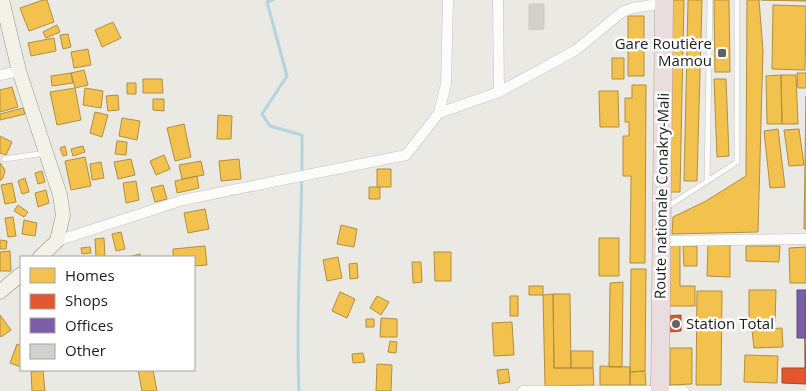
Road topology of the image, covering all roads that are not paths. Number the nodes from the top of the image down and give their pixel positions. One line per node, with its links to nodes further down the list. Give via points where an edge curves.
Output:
1 (2, 0): 7 (street)
2 (448, 0): 10 (street, via 446,84)
3 (498, 0): 9 (street)
4 (710, 0): 13 (lane)
5 (737, 0): 13 (lane, via 737,162)
6 (664, 1): 9 (street, via 622,12 576,50); 14 (highway, Route nationale Conakry-Mali)
7 (20, 71): 8 (street); 11 (street)
8 (0, 75)
9 (499, 92): 10 (street)
10 (439, 113): 16 (street, via 406,154 183,200)
11 (47, 153): 12 (lane); 16 (street, via 63,216)
12 (4, 160)
13 (707, 181): 14 (lane)
14 (662, 210): 17 (highway, Route nationale Conakry-Mali)
15 (806, 239): 17 (street)
16 (58, 241): 18 (street)
17 (662, 241): 22 (highway, Route nationale Conakry-Mali)
18 (41, 256)
19 (20, 275): 20 (street)
20 (0, 292)
21 (523, 391): 22 (street)
22 (660, 391): 23 (street)
23 (684, 391)

